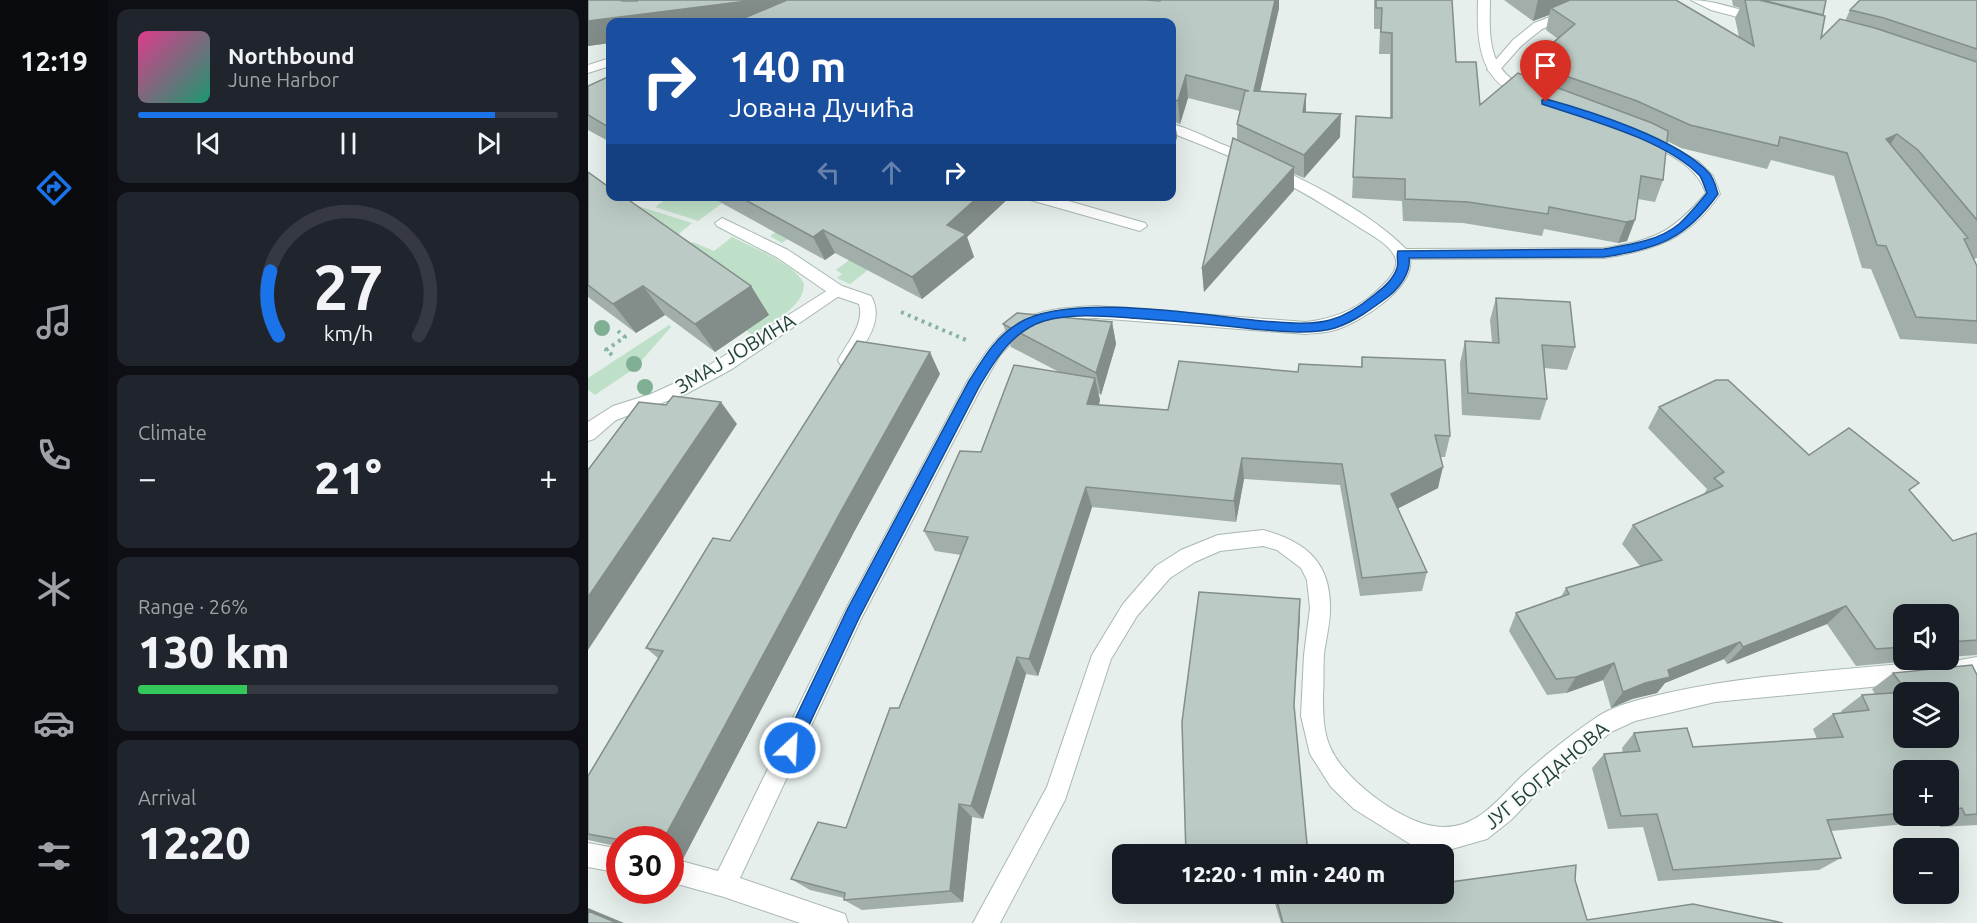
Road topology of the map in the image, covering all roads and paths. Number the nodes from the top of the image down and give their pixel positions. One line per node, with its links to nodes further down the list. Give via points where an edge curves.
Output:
1 (1484, 0): 7 (street, via 1483,23)
2 (1606, 0): 7 (street, via 1538,26)
3 (1697, 0): 4 (street)
4 (1770, 21)
5 (606, 63): 6 (street)
6 (588, 69)
7 (1493, 70): 8 (street, via 1515,88)
8 (1543, 101)
9 (1176, 130): 14 (street, via 1290,180 1385,237)
10 (1631, 132): 14 (street, via 1669,149 1695,167 1705,176 1713,194 1682,228 1667,237 1632,249 1604,253)
11 (1050, 201): 13 (street)
12 (722, 222): 15 (street, via 783,254)
13 (1140, 226)
14 (1402, 254): 26 (street, via 1404,267 1392,287 1369,306 1332,325 1284,327 1080,312 1042,317 1011,333 994,351 974,385 854,613)
15 (836, 290): 20 (street, via 865,300 869,309 861,335); 21 (street, ЗМАЈ ЈОВИНА, via 708,375)
16 (904, 314): 18 (path)
17 (618, 331): 19 (path, via 625,337 606,350)
18 (957, 336)
19 (612, 355)
20 (835, 378)
21 (591, 424)
22 (1977, 667): 28 (street, ЈУГ БОГДАНОВА, via 1715,692 1633,711 1603,724 1479,831 1445,839 1415,835 1362,801 1321,754 1312,716 1320,608 1317,579 1308,562 1282,543 1263,538 1218,543 1162,572 1130,610 1102,655 1057,792)
23 (588, 855): 24 (street)
24 (606, 858)
25 (684, 874): 26 (street)
26 (724, 885): 27 (street)
27 (836, 923)
28 (985, 923)

